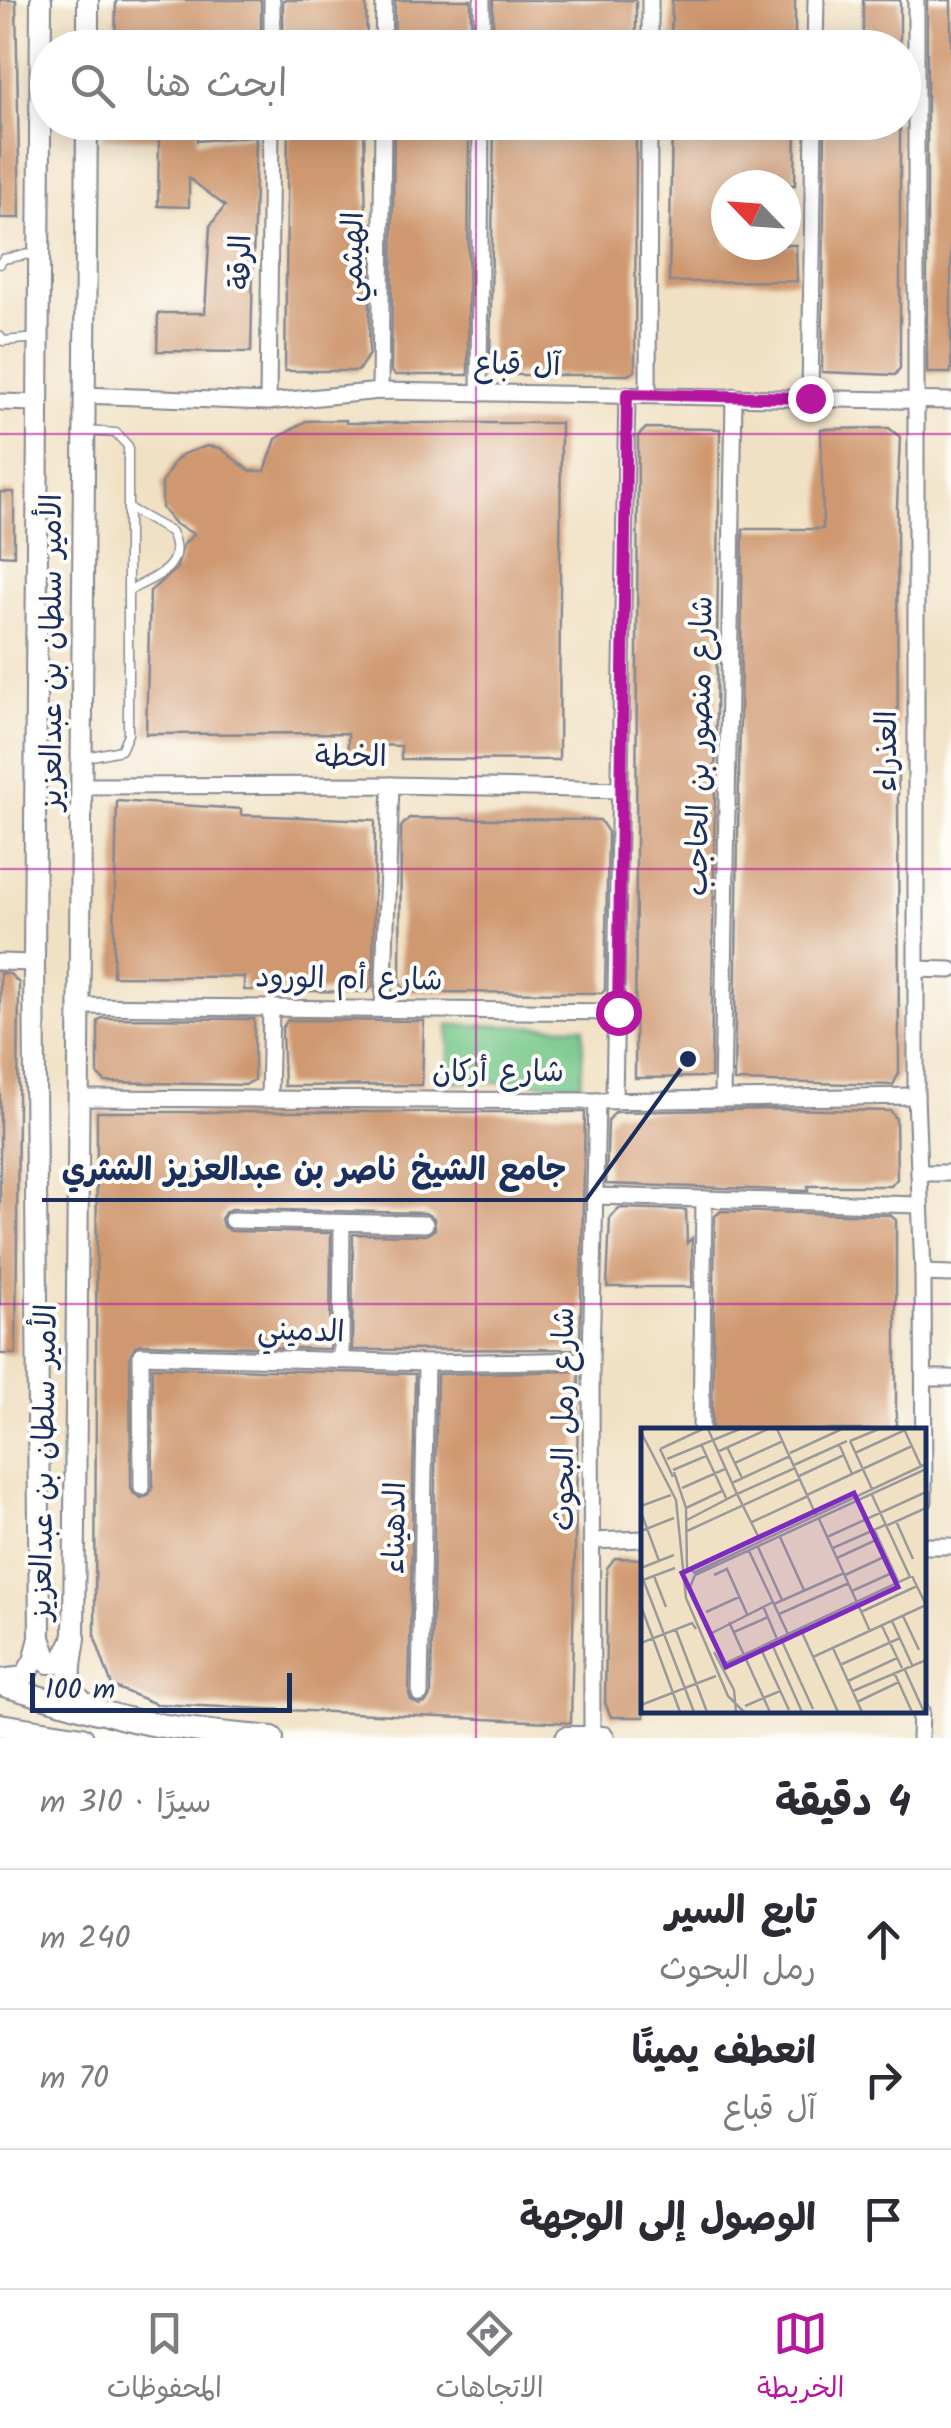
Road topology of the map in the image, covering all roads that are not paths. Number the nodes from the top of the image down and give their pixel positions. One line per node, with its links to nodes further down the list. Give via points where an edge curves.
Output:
1 (41, 0): 9 (street, الأمير سلطان بن عبدالعزيز)
2 (88, 0): 10 (street)
3 (272, 0): 11 (street)
4 (384, 0): 12 (street)
5 (482, 0): 13 (street)
6 (650, 0): 14 (street)
7 (816, 0): 15 (street)
8 (916, 0): 16 (street, العذراء)
9 (41, 30)
10 (88, 30)
11 (272, 30)
12 (384, 30)
13 (482, 30)
14 (650, 30)
15 (815, 30)
16 (916, 30)
17 (40, 140): 25 (street, الأمير سلطان بن عبدالعزيز)
18 (87, 140): 33 (street, الأمير سلطان بن عبدالعزيز)
19 (271, 140): 39 (street, الرقة)
20 (382, 140): 29 (street, الهيثمي)
21 (481, 140): 30 (street)
22 (649, 140): 32 (street)
23 (814, 140): 35 (street)
24 (916, 140): 36 (street, العذراء)
25 (40, 253): 26 (lane); 28 (street, الأمير سلطان بن عبدالعزيز)
26 (0, 264)
27 (0, 336): 28 (lane)
28 (40, 338): 40 (street, الأمير سلطان بن عبدالعزيز)
29 (380, 391): 30 (street, آل قباع); 39 (street, آل قباع)
30 (479, 393): 31 (street, آل قباع)
31 (627, 394): 32 (street, آل قباع); 47 (street, شارع رمل البحوث)
32 (648, 394): 34 (street, آل قباع)
33 (83, 396): 39 (street, آل قباع); 41 (street, الأمير سلطان بن عبدالعزيز)
34 (734, 396): 35 (street, آل قباع); 58 (street, شارع منصور بن الحاجب)
35 (810, 398): 36 (street, آل قباع)
36 (916, 401): 37 (street, آل قباع); 50 (street, العذراء)
37 (951, 401)
38 (0, 402): 40 (street)
39 (268, 402)
40 (38, 403): 49 (street, الأمير سلطان بن عبدالعزيز)
41 (84, 431): 42 (lane, via 116,433 128,446); 44 (street, الأمير سلطان بن عبدالعزيز)
42 (128, 508): 43 (lane); 43 (lane, via 171,532 176,556 170,568)
43 (128, 591): 44 (lane, via 128,741 122,750)
44 (82, 758): 45 (street, الأمير سلطان بن عبدالعزيز)
45 (82, 786): 46 (street, الخطة); 52 (street, الأمير سلطان بن عبدالعزيز)
46 (391, 786): 47 (street, الخطة); 54 (street)
47 (620, 790): 55 (street, شارع رمل البحوث)
48 (0, 962): 49 (street)
49 (34, 963): 81 (street, الأمير سلطان بن عبدالعزيز)
50 (916, 969): 51 (street); 56 (street, العذراء)
51 (951, 970)
52 (80, 1006): 53 (street, شارع أم الورود); 57 (street, الأمير سلطان بن عبدالعزيز)
53 (271, 1006): 54 (street, شارع أم الورود); 59 (street)
54 (384, 1008): 55 (street, شارع أم الورود)
55 (618, 1012): 60 (street, شارع رمل البحوث)
56 (916, 1096): 58 (street, شارع أركان); 61 (street, العذراء)
57 (80, 1098): 59 (street, شارع أركان); 82 (street, الأمير سلطان بن عبدالعزيز)
58 (722, 1098): 60 (street, شارع أركان)
59 (270, 1099): 60 (street, شارع أركان)
60 (606, 1100): 63 (street, شارع رمل البحوث)
61 (919, 1172): 62 (street); 65 (street, العذراء)
62 (951, 1173)
63 (596, 1196): 64 (street); 72 (street, شارع رمل البحوث)
64 (704, 1200): 65 (street); 76 (street)
65 (919, 1206): 69 (street, العذراء)
66 (232, 1220): 67 (street)
67 (342, 1223): 68 (street); 71 (street)
68 (425, 1224)
69 (924, 1274): 70 (street); 74 (street, العذراء)
70 (951, 1274)
71 (341, 1360): 73 (street, الدميني); 78 (street, الدميني, via 142,1355)
72 (591, 1360): 73 (street, الدميني); 80 (street, شارع رمل البحوث)
73 (426, 1363): 84 (street, الدهيناء)
74 (925, 1378): 75 (street); 77 (street, العذراء)
75 (951, 1378)
76 (700, 1428)
77 (925, 1428)
78 (142, 1487)
79 (641, 1540): 80 (street)
80 (592, 1541): 92 (street, شارع رمل البحوث)
81 (40, 1638): 82 (street, الأمير سلطان بن عبدالعزيز, via 49,1663 61,1663); 83 (street, via 24,1677)
82 (74, 1638): 86 (main road, via 74,1694 88,1707)
83 (0, 1682): 86 (street)
84 (420, 1694)
85 (921, 1713): 94 (street)
86 (148, 1724): 90 (main road)
87 (0, 1725): 88 (main road); 89 (main road)
88 (55, 1738)
89 (82, 1738)
90 (272, 1738)
91 (567, 1738): 92 (main road)
92 (592, 1738): 93 (main road)
93 (603, 1738)
94 (920, 1738)

